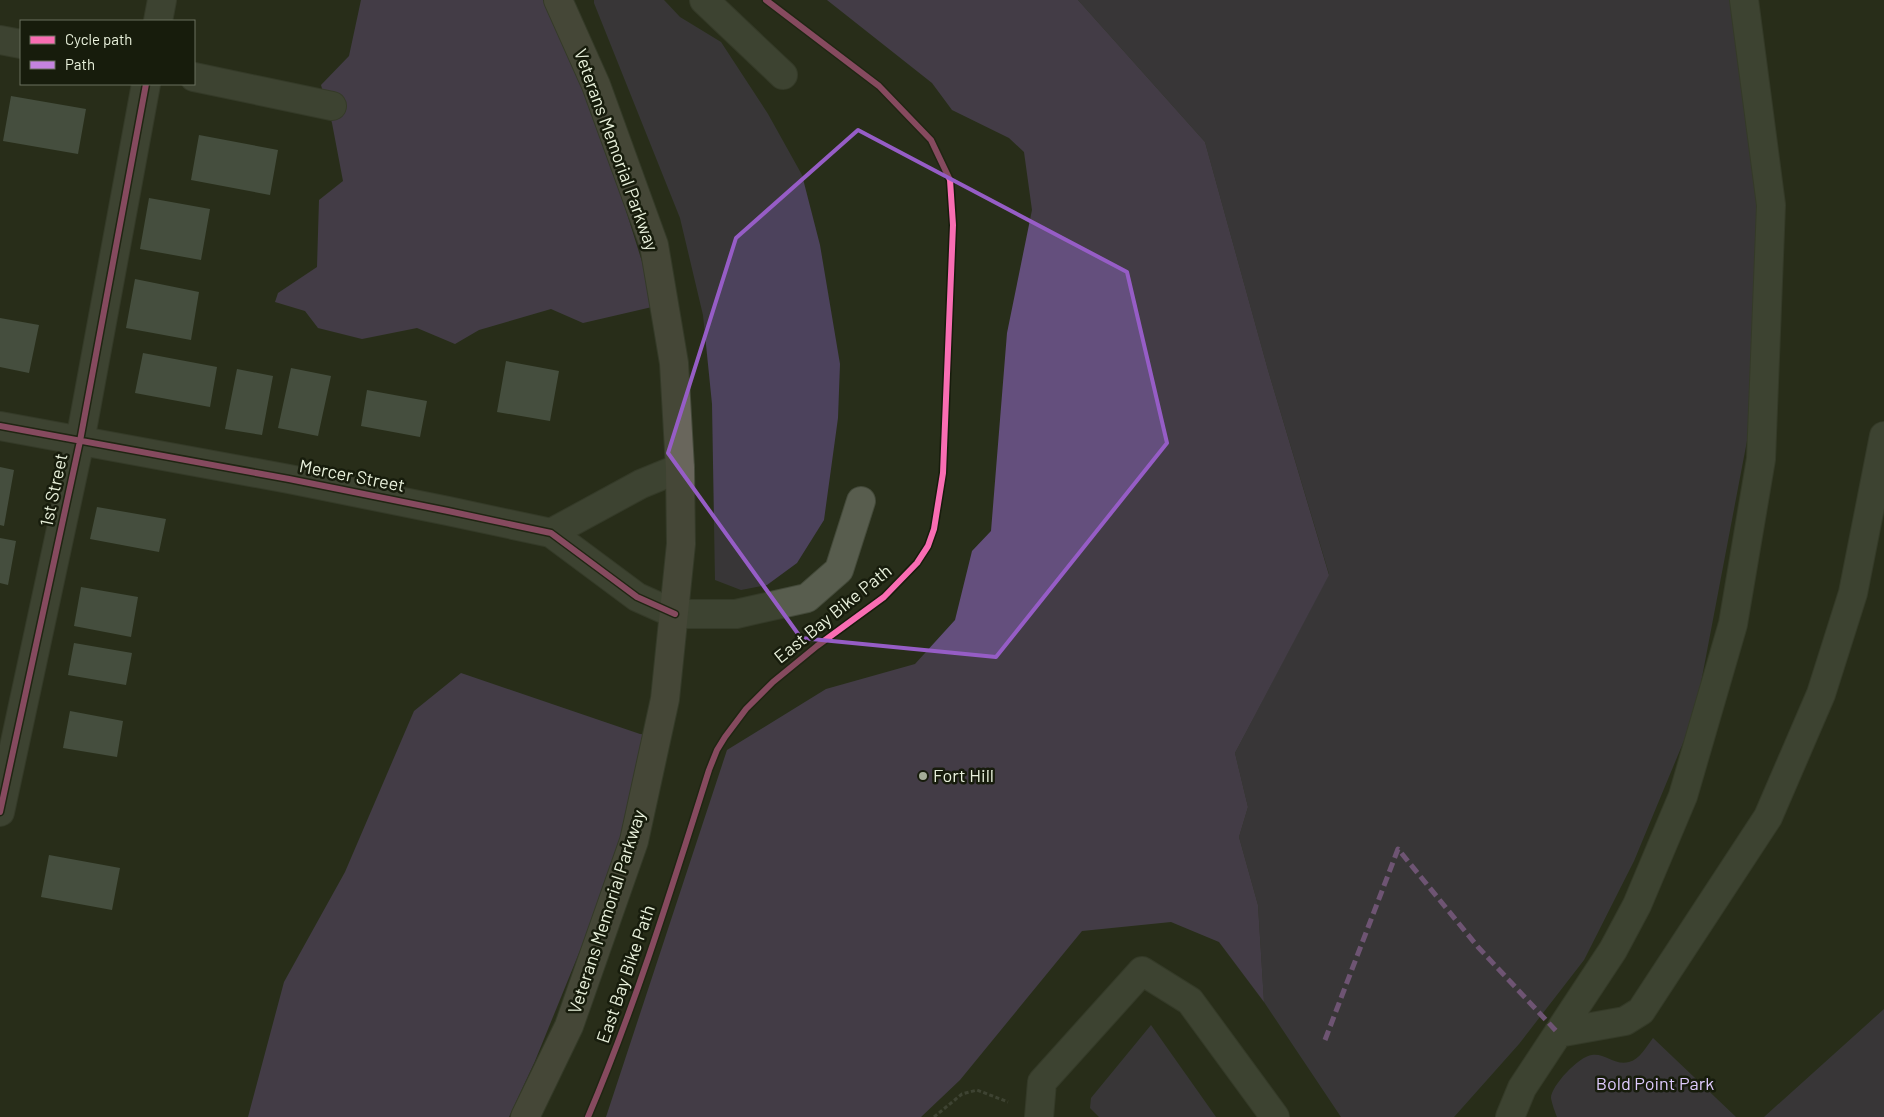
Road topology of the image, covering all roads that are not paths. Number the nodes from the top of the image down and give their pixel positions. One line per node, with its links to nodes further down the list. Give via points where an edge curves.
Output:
1 (162, 0): 5 (street)
2 (558, 0): 15 (main road, Veterans Memorial Parkway, via 596,85 654,245 674,362)
3 (704, 0): 8 (street)
4 (1744, 0): 20 (street, via 1771,205 1761,458 1733,624 1683,796 1637,905 1613,950)
5 (158, 20)
6 (0, 40): 7 (street)
7 (20, 44)
8 (783, 76)
9 (195, 77): 11 (street)
10 (146, 85): 14 (street, 1st Street)
11 (332, 106)
12 (0, 426): 14 (street, Mercer Street)
13 (1884, 436): 20 (street, via 1854,593 1821,694 1768,817 1641,1011 1625,1021)
14 (80, 441): 17 (street, Mercer Street, via 289,479); 19 (street, 1st Street)
15 (680, 468): 17 (street, via 641,484); 18 (main road, Veterans Memorial Parkway, via 681,544)
16 (861, 501): 18 (street, via 839,570 807,598 736,614)
17 (551, 533): 18 (street, Mercer Street, via 637,597)
18 (675, 614): 22 (main road, Veterans Memorial Parkway, via 665,700 634,841 569,1026)
19 (0, 807)
20 (1558, 1033): 24 (street, via 1522,1088)
21 (1039, 1116): 23 (street, via 1042,1082 1142,971 1190,1001)
22 (525, 1117)
23 (1275, 1117)
24 (1510, 1117)

